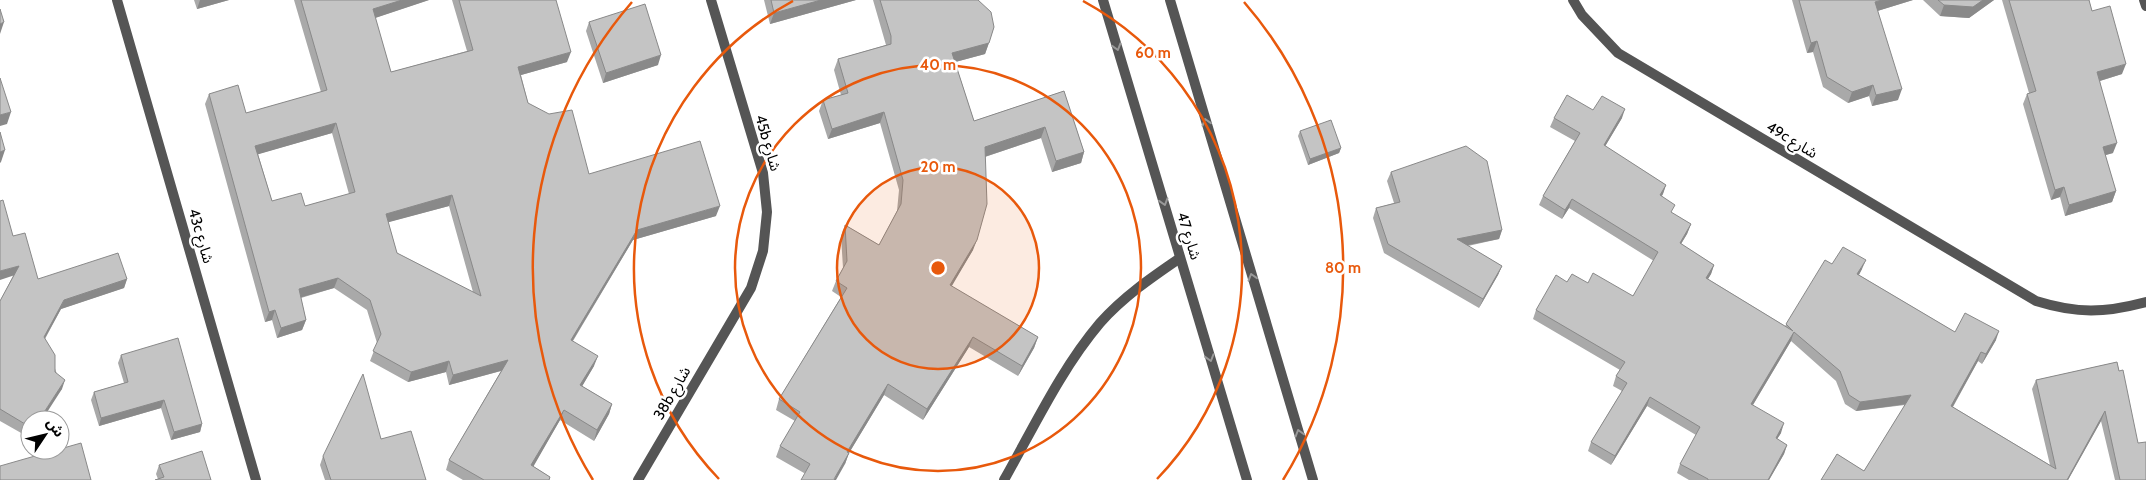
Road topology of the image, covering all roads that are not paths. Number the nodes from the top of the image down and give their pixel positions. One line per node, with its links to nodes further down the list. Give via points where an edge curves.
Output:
1 (117, 0): 11 (street, 43c شارع)
2 (711, 0): 10 (street, 45b شارع, via 763,173 767,212 760,260 751,288)
3 (1103, 0): 8 (street, شارع 47, one-way to 8)
4 (1170, 0): 15 (street, one-way to 4)
5 (1573, 0): 9 (street, 49c شارع, via 1582,15 1618,53 2036,301 2088,312)
6 (2144, 0): 7 (street)
7 (2146, 6)
8 (1180, 258): 13 (street, via 1122,301 1092,335 1065,372); 14 (street, شارع 47, one-way to 14)
9 (2146, 302)
10 (731, 321): 12 (street, 38b شارع)
11 (256, 480)
12 (638, 480)
13 (1004, 480)
14 (1247, 480)
15 (1313, 480)

